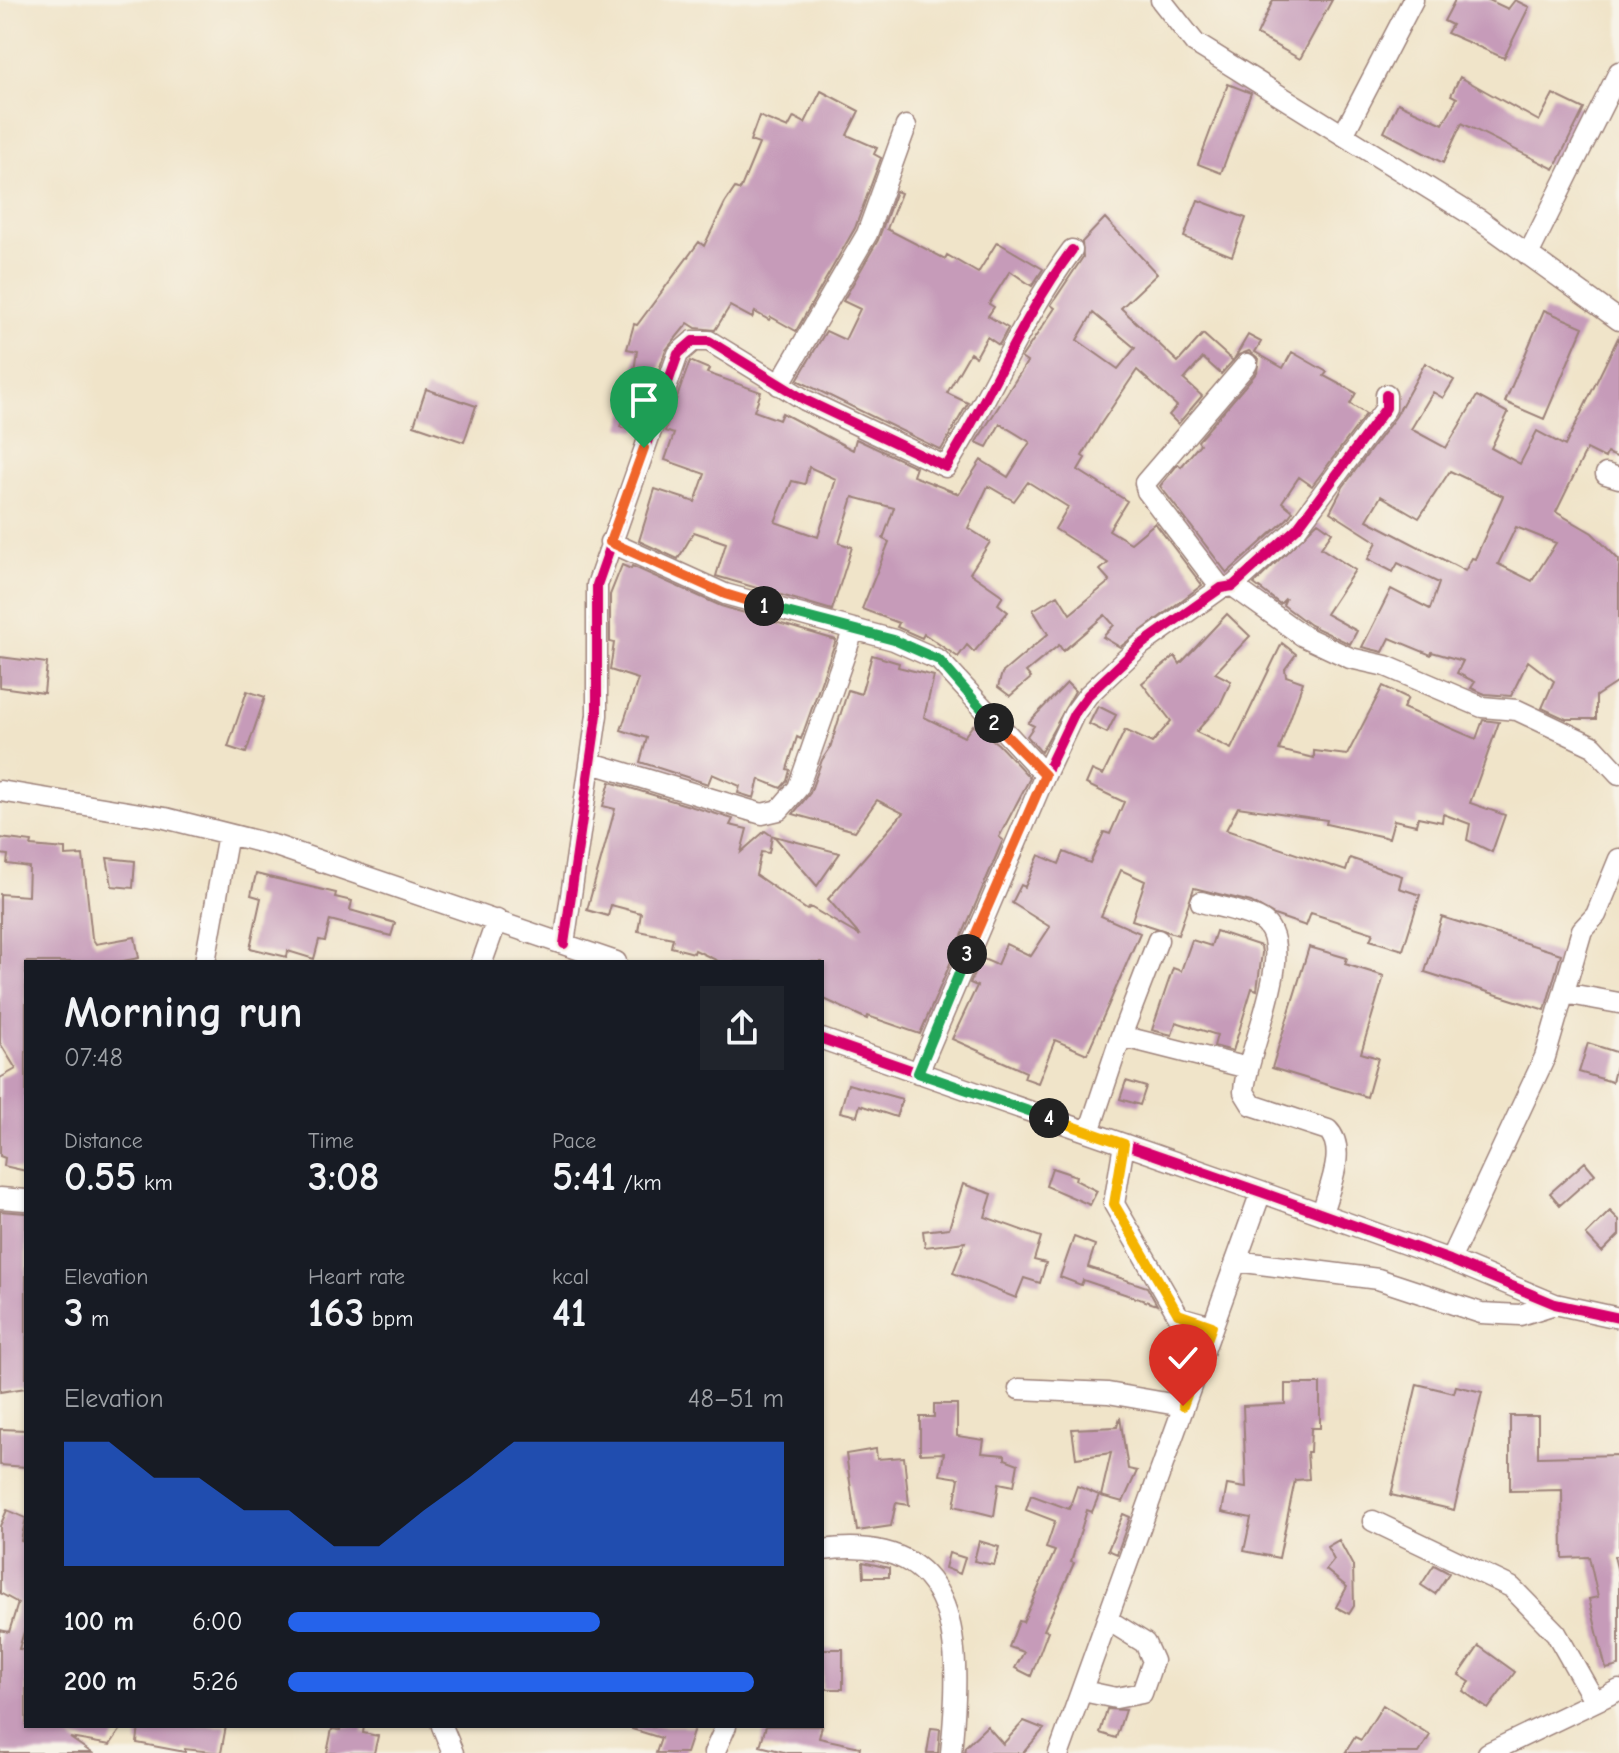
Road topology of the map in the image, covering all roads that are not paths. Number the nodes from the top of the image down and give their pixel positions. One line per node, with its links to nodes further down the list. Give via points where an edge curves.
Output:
1 (1161, 0): 4 (street)
2 (1186, 0): 4 (street)
3 (1413, 0): 7 (street)
4 (1179, 22): 7 (street, via 1195,43)
5 (1619, 72): 9 (street)
6 (906, 126): 12 (street, via 867,234)
7 (1343, 135): 9 (street)
8 (1072, 250): 12 (street, via 1050,279 980,414 946,467)
9 (1528, 255): 10 (street)
10 (1619, 320)
11 (1247, 364): 15 (street, via 1145,483)
12 (779, 385): 14 (street, via 709,341 684,347)
13 (1386, 395): 15 (street, via 1386,408 1297,528)
14 (610, 542): 16 (street, via 725,594); 17 (street, via 597,585)
15 (1227, 587): 18 (street, via 1303,636 1350,658 1386,666 1482,707 1517,710 1593,746); 19 (street, via 1142,644 1088,695)
16 (853, 631): 17 (street, via 798,788 779,810 762,814); 19 (street, via 894,640 939,660)
17 (592, 763): 26 (street)
18 (1619, 774)
19 (1045, 775): 35 (street)
20 (0, 791): 21 (street, via 165,818)
21 (228, 834): 24 (street); 27 (street)
22 (1619, 859): 30 (street, via 1596,915 1582,930)
23 (1201, 902): 34 (street, via 1261,921 1276,946 1278,959)
24 (497, 920): 26 (street); 28 (street)
25 (1158, 940): 32 (street)
26 (564, 944): 29 (street)
27 (205, 960)
28 (483, 960)
29 (610, 960)
30 (1564, 993): 31 (street); 42 (street, via 1545,1057)
31 (1619, 1003)
32 (1121, 1036): 34 (street); 36 (street)
33 (824, 1040): 35 (street)
34 (1248, 1068): 41 (street, via 1244,1092 1252,1105 1328,1130 1336,1139 1338,1152)
35 (918, 1073): 36 (street)
36 (1089, 1132): 37 (street)
37 (1124, 1144): 38 (street); 46 (street, via 1114,1204 1179,1317)
38 (1261, 1192): 41 (street); 43 (street)
39 (0, 1198): 40 (street)
40 (24, 1200)
41 (1322, 1214): 42 (street)
42 (1450, 1260): 44 (street)
43 (1236, 1261): 44 (street, via 1378,1279 1481,1313 1520,1315); 46 (street)
44 (1555, 1304): 45 (street)
45 (1619, 1318)
46 (1212, 1326): 48 (street)
47 (1019, 1389): 48 (street, via 1108,1393)
48 (1183, 1406): 51 (street)
49 (1373, 1521): 54 (street, via 1511,1587 1556,1633)
50 (824, 1550): 59 (street, via 866,1548 905,1558 947,1605 957,1691)
51 (1108, 1620): 53 (street); 53 (street, via 1145,1643 1153,1661 1142,1693 1116,1698)
52 (1619, 1690): 54 (street)
53 (1083, 1691): 60 (street)
54 (1594, 1700): 61 (street)
55 (443, 1728): 57 (street)
56 (725, 1728): 58 (street)
57 (453, 1753)
58 (714, 1753)
59 (951, 1753)
60 (1059, 1753)
61 (1488, 1753)

